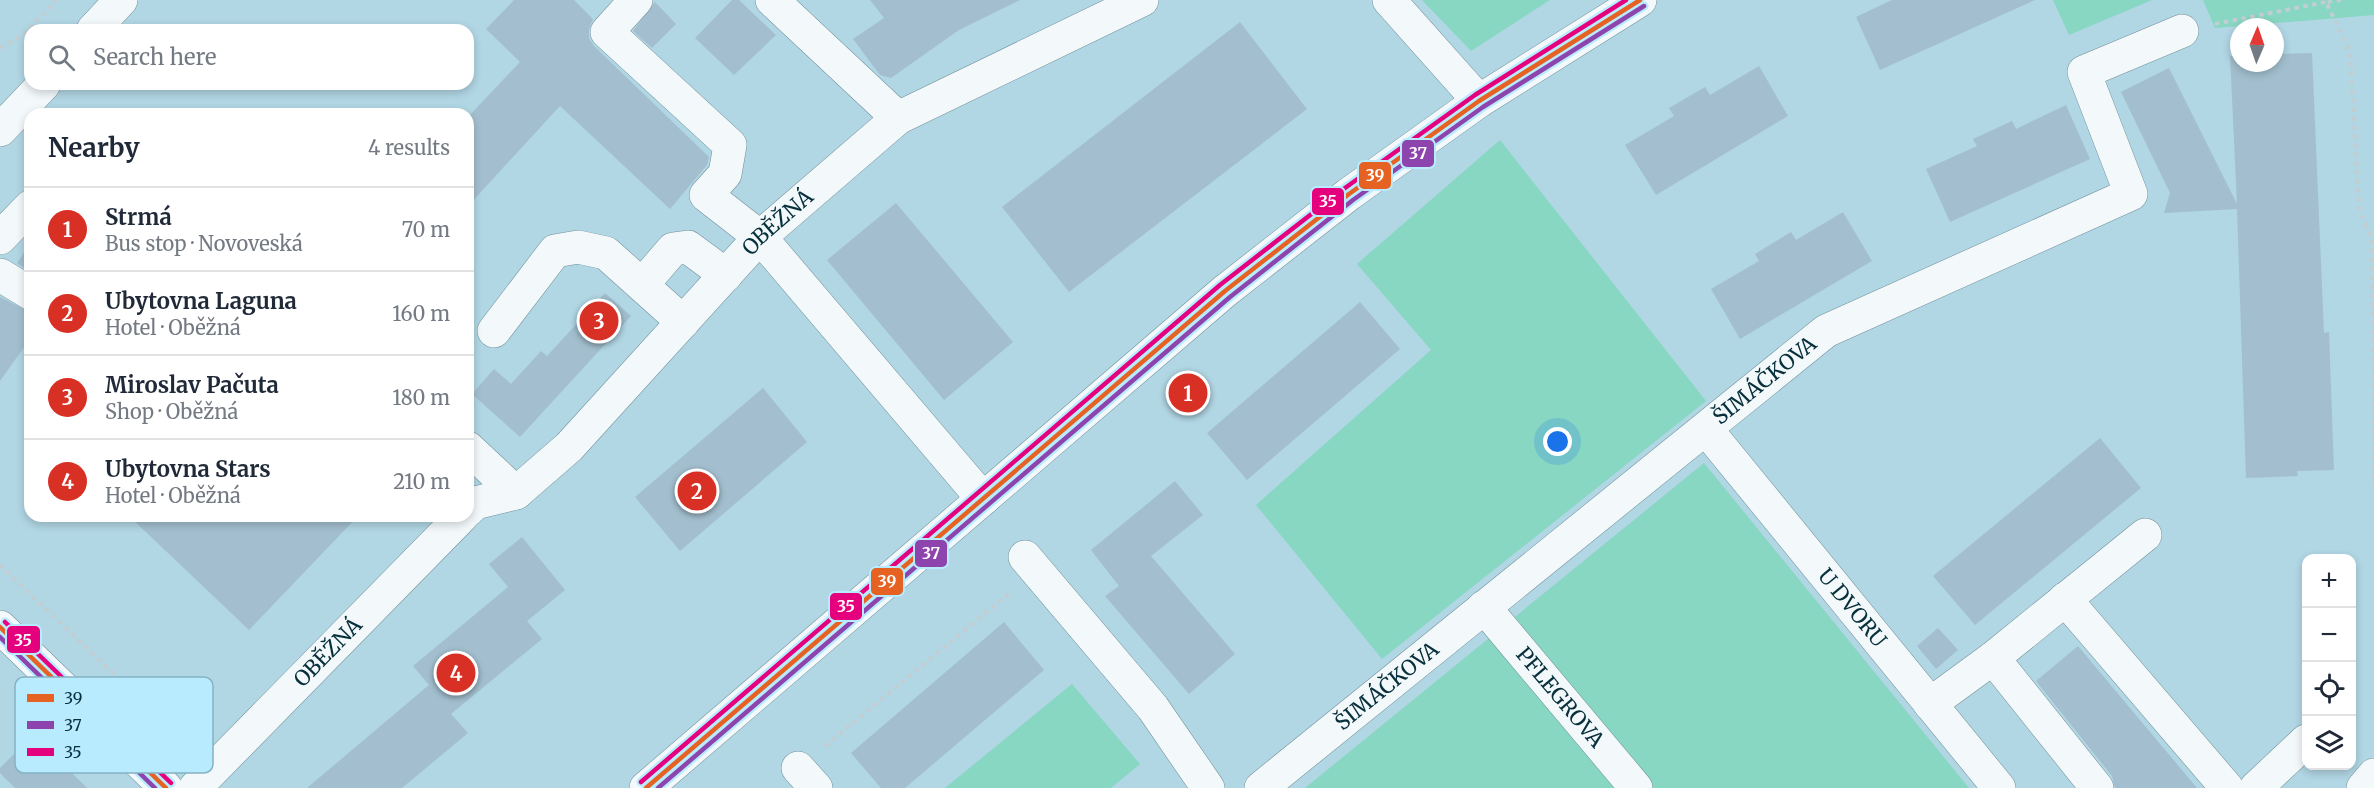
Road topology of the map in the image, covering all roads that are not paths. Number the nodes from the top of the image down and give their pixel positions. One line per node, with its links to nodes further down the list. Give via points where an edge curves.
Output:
1 (121, 0): 7 (street)
2 (636, 0): 14 (street, via 607,32 730,145 725,174 706,195)
3 (772, 0): 12 (street)
4 (1142, 0): 12 (street, OBĚŽNÁ)
5 (1389, 0): 10 (street)
6 (1640, 0): 10 (street)
7 (99, 24)
8 (2182, 31): 22 (street, ŠIMÁČKOVA, via 2084,72 2131,194 1826,331)
9 (40, 90): 11 (street)
10 (1479, 101): 25 (street, via 1349,194 1225,291)
11 (27, 108)
12 (898, 118): 14 (street, OBĚŽNÁ)
13 (24, 213): 15 (street)
14 (760, 237): 17 (street, OBĚŽNÁ); 25 (street)
15 (0, 238)
16 (0, 274): 19 (street)
17 (726, 275): 18 (street, via 688,247 673,249); 20 (street, OBĚŽNÁ)
18 (642, 285): 20 (street); 21 (street, via 606,253 578,247 555,251)
19 (24, 289)
20 (683, 322): 24 (street, OBĚŽNÁ, via 569,447)
21 (494, 331)
22 (1706, 429): 31 (street, ŠIMÁČKOVA); 35 (street, U DVORU)
23 (474, 454): 24 (street)
24 (516, 493): 26 (street, OBĚŽNÁ)
25 (983, 499): 41 (street)
26 (474, 504)
27 (456, 522): 37 (street, OBĚŽNÁ)
28 (2145, 535): 30 (street)
29 (1025, 557): 42 (street, via 1152,708)
30 (2065, 598): 33 (street); 47 (street)
31 (1484, 607): 43 (street, ŠIMÁČKOVA); 44 (street, PFLEGROVA)
32 (0, 627): 34 (street)
33 (1993, 658): 35 (street); 46 (street)
34 (52, 677)
35 (1930, 704): 45 (street, U DVORU)
36 (2302, 746): 48 (street)
37 (213, 770)
38 (151, 773): 40 (street)
39 (2374, 775): 49 (street)
40 (166, 788)
41 (646, 788)
42 (1208, 788)
43 (1261, 788)
44 (1635, 788)
45 (1999, 788)
46 (2097, 788)
47 (2227, 788)
48 (2256, 788)
49 (2363, 788)

